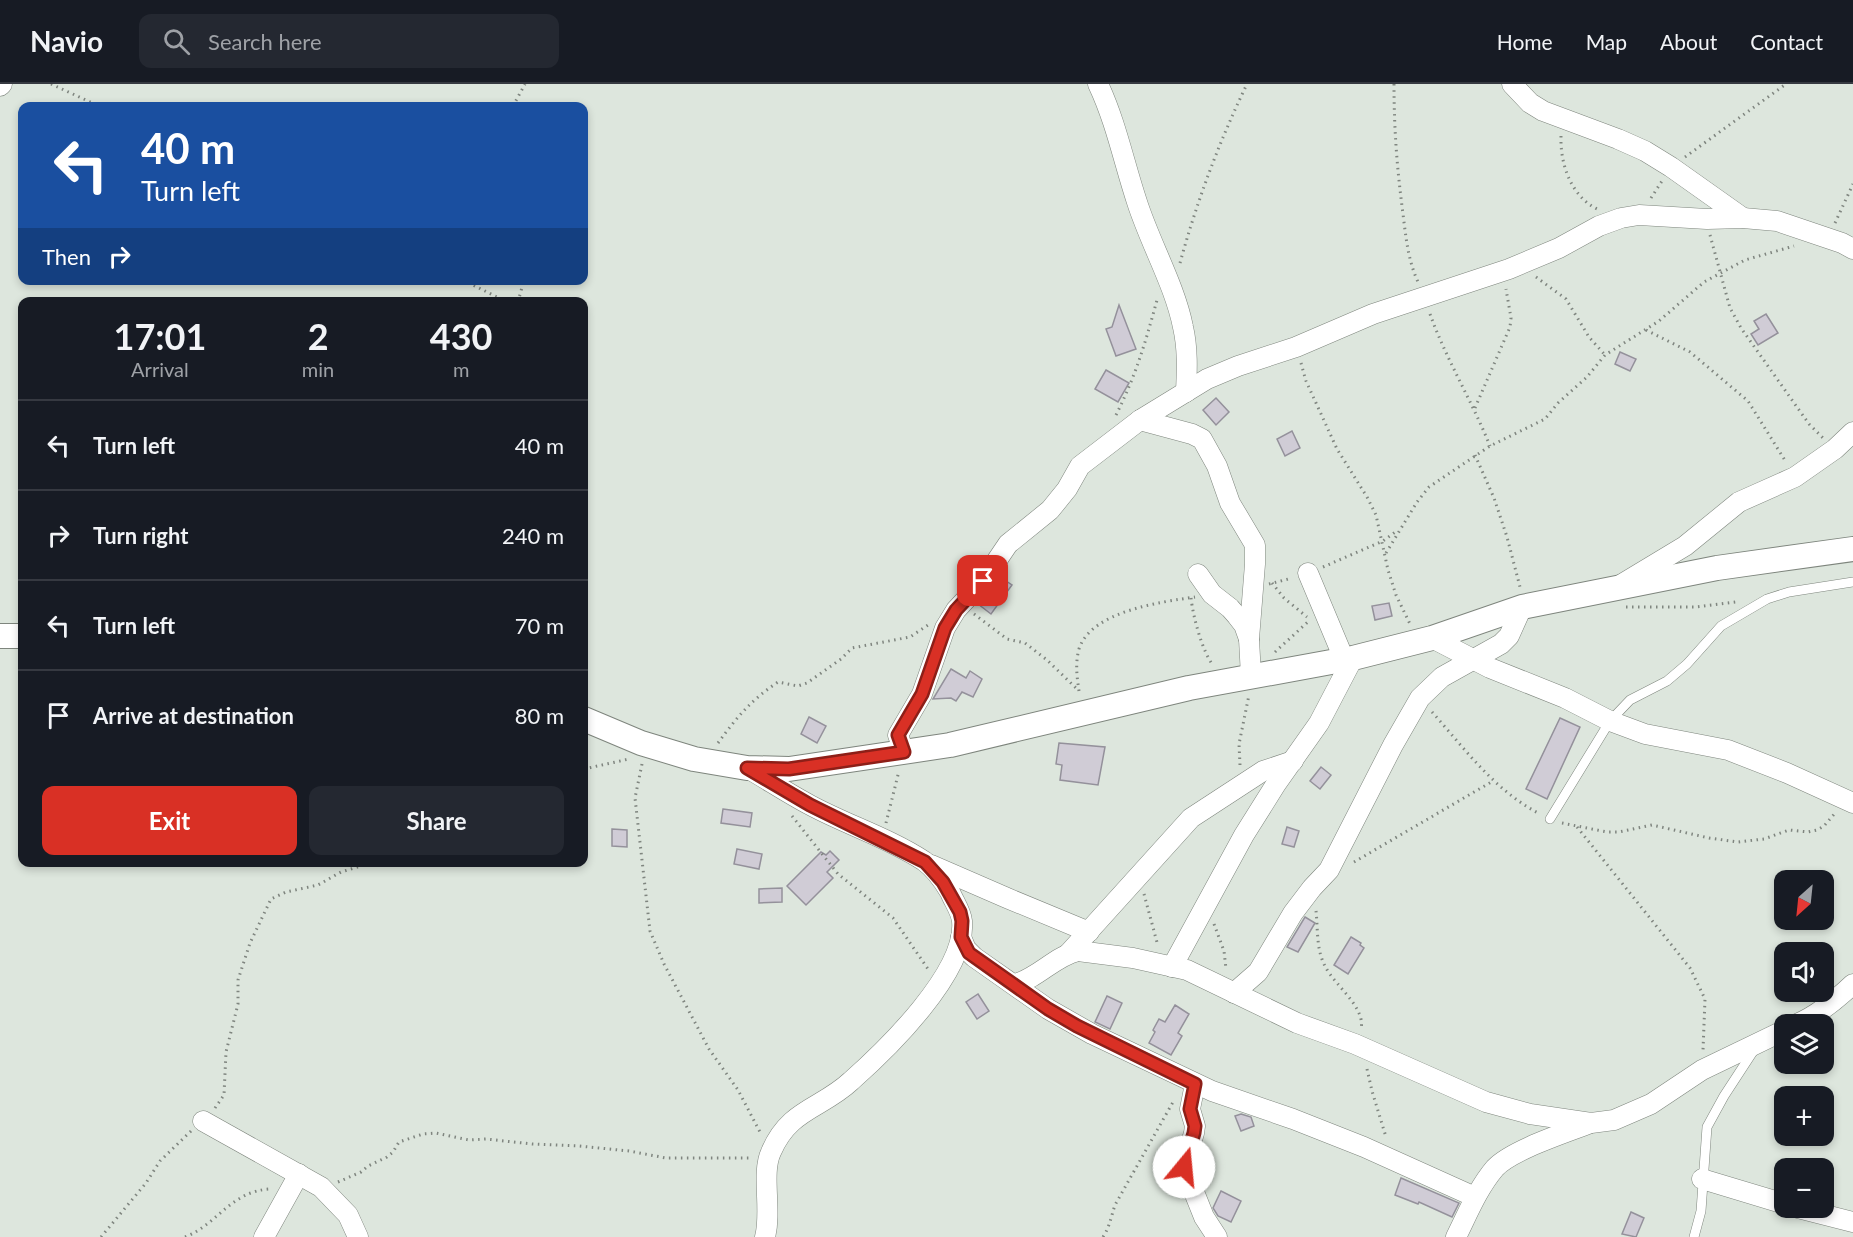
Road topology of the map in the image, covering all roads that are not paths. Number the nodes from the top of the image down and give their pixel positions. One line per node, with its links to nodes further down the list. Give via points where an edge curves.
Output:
1 (1098, 84): 5 (street, via 1183,326)
2 (1512, 84): 3 (street, via 1543,111 1645,151)
3 (1743, 218): 4 (street, via 1777,221); 5 (street, via 1630,217 1599,226 1515,267 1373,314 1296,347 1238,366)
4 (1844, 243)
5 (1186, 392): 6 (street)
6 (1140, 420): 16 (street, via 1202,439 1213,458 1230,503 1256,553); 23 (street, via 1080,466 1050,510 1008,544 983,581 958,607 945,628 922,694 898,735)
7 (1853, 432): 12 (street, via 1794,477 1739,502)
8 (1853, 549): 12 (street, via 1717,568)
9 (1308, 573): 18 (street)
10 (1198, 574): 16 (street, via 1212,594 1237,616)
11 (1853, 582): 22 (lane, via 1789,592 1742,612 1721,626 1667,681 1630,700)
12 (1618, 598): 13 (street)
13 (1523, 607): 17 (street); 19 (street, via 1509,636)
14 (0, 636): 15 (street)
15 (18, 636)
16 (1249, 639): 20 (street)
17 (1425, 640): 18 (street); 19 (street)
18 (1348, 658): 20 (street); 24 (street, via 1319,723)
19 (1473, 659): 22 (street); 35 (street, via 1442,677 1420,698 1329,870 1293,913 1258,972)
20 (1257, 675): 23 (street)
21 (588, 721): 25 (street, via 646,750)
22 (1610, 721): 26 (street, via 1645,734 1728,750); 27 (lane)
23 (904, 752): 25 (street, via 789,769)
24 (1293, 761): 29 (street, via 1263,771 1191,818); 32 (street)
25 (747, 768): 28 (street, via 810,805)
26 (1849, 800)
27 (1550, 819)
28 (925, 862): 29 (street); 30 (street, via 943,882 960,912)
29 (1089, 932): 31 (street)
30 (961, 937): 33 (street, via 969,953); 50 (street, via 929,1000 901,1033 842,1089 799,1114 778,1138 770,1155)
31 (1069, 953): 32 (street, via 1087,951); 33 (street, via 1030,979)
32 (1167, 966): 35 (street, via 1187,970)
33 (1015, 984): 39 (street, via 1092,1034)
34 (1853, 984): 36 (street)
35 (1231, 991): 41 (street, via 1486,1102 1530,1114)
36 (1815, 1014)
37 (1774, 1035): 38 (street)
38 (1758, 1042): 41 (street, via 1702,1070 1651,1104 1614,1120); 43 (lane, via 1707,1127)
39 (1190, 1082): 44 (street, via 1293,1119); 51 (street, via 1190,1109 1195,1126 1184,1167 1204,1217)
40 (202, 1121): 42 (street)
41 (1591, 1123): 44 (street, via 1496,1167)
42 (296, 1179): 48 (street); 49 (street, via 321,1187 348,1215)
43 (1702, 1179): 45 (street); 53 (lane, via 1701,1211)
44 (1475, 1197): 52 (street)
45 (1774, 1201)
46 (1834, 1217): 47 (street)
47 (1853, 1222)
48 (264, 1237)
49 (358, 1237)
50 (765, 1237)
51 (1217, 1237)
52 (1456, 1237)
53 (1694, 1237)

